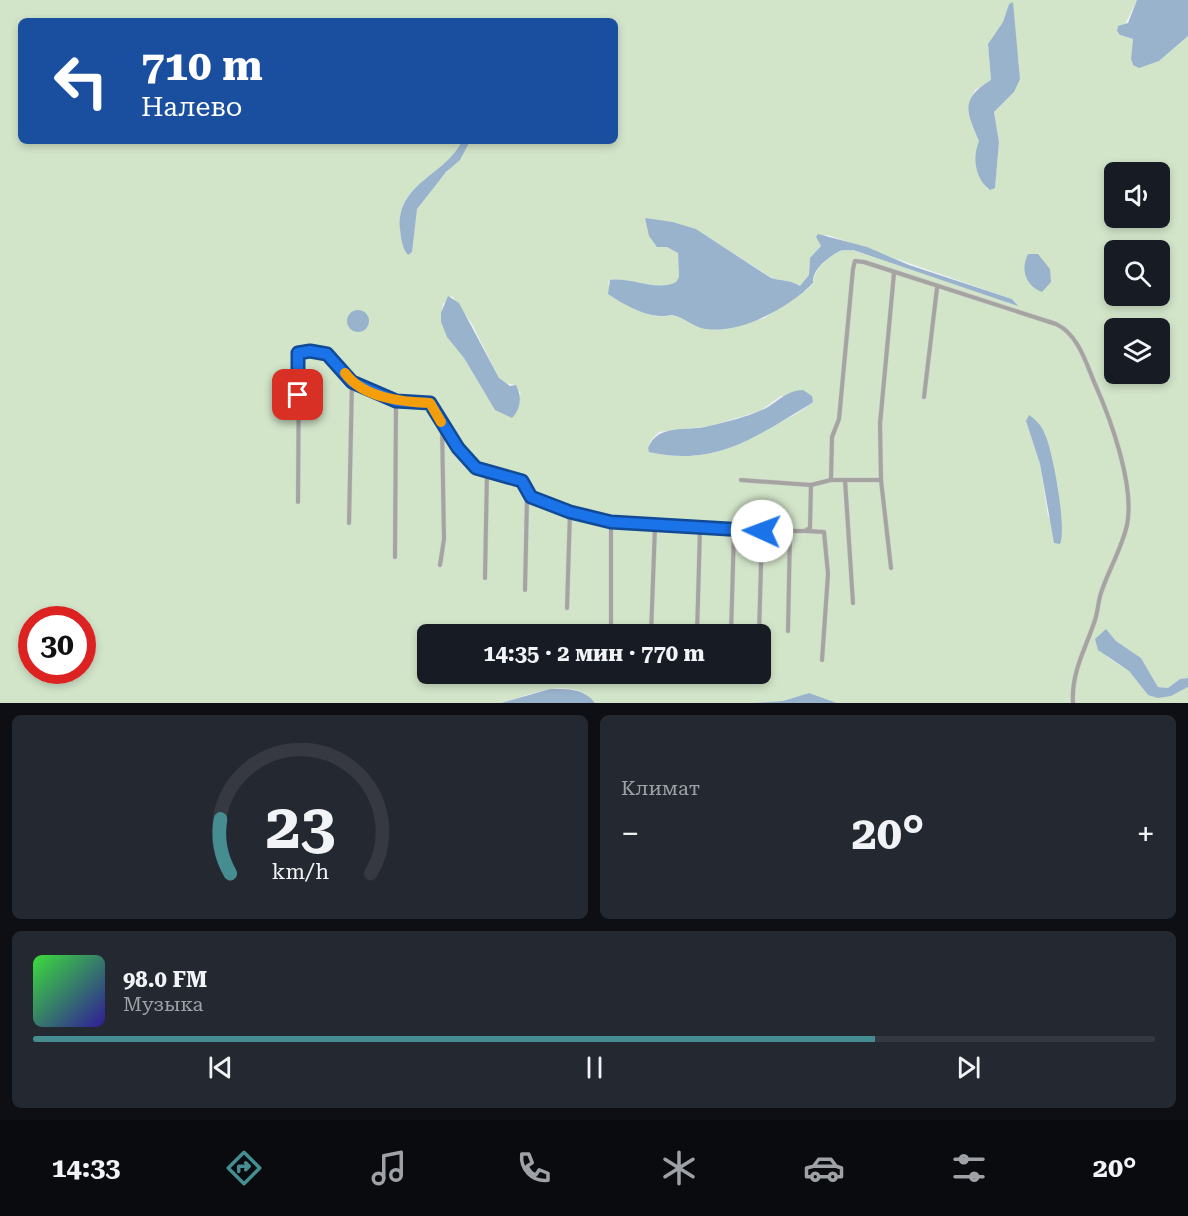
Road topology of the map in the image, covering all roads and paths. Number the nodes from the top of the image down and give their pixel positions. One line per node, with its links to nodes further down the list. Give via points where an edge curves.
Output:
1 (894, 273): 2 (street); 9 (street, via 855,261 839,419 832,437); 11 (street, via 880,424)
2 (937, 288): 4 (street); 38 (street, via 1066,328 1098,390 1123,467 1127,525 1081,654)
3 (352, 382): 5 (street); 14 (street, via 327,354 298,353); 17 (street)
4 (924, 397)
5 (396, 401): 6 (street, via 430,403); 24 (street)
6 (442, 423): 7 (street, via 471,464); 25 (street, via 444,539)
7 (487, 472): 13 (street, via 522,481); 27 (street)
8 (741, 480): 12 (street)
9 (831, 480): 10 (street); 12 (street)
10 (845, 480): 11 (street); 29 (street)
11 (881, 480): 26 (street)
12 (811, 485): 23 (street, via 810,528)
13 (531, 497): 15 (street); 28 (street, via 527,498)
14 (298, 502)
15 (570, 512): 16 (street); 30 (street)
16 (611, 522): 18 (street); 31 (street)
17 (349, 523)
18 (655, 526): 19 (street); 32 (street)
19 (700, 529): 20 (street); 33 (street)
20 (734, 530): 21 (street); 34 (street)
21 (762, 531): 22 (street); 35 (street)
22 (790, 531): 23 (street); 36 (street)
23 (805, 531): 37 (street, via 824,532 828,574)
24 (395, 556)
25 (440, 565)
26 (891, 568)
27 (485, 578)
28 (525, 590)
29 (853, 603)
30 (567, 608)
31 (611, 624)
32 (651, 624)
33 (697, 624)
34 (731, 624)
35 (759, 624)
36 (788, 631)
37 (822, 660)
38 (1073, 703)

